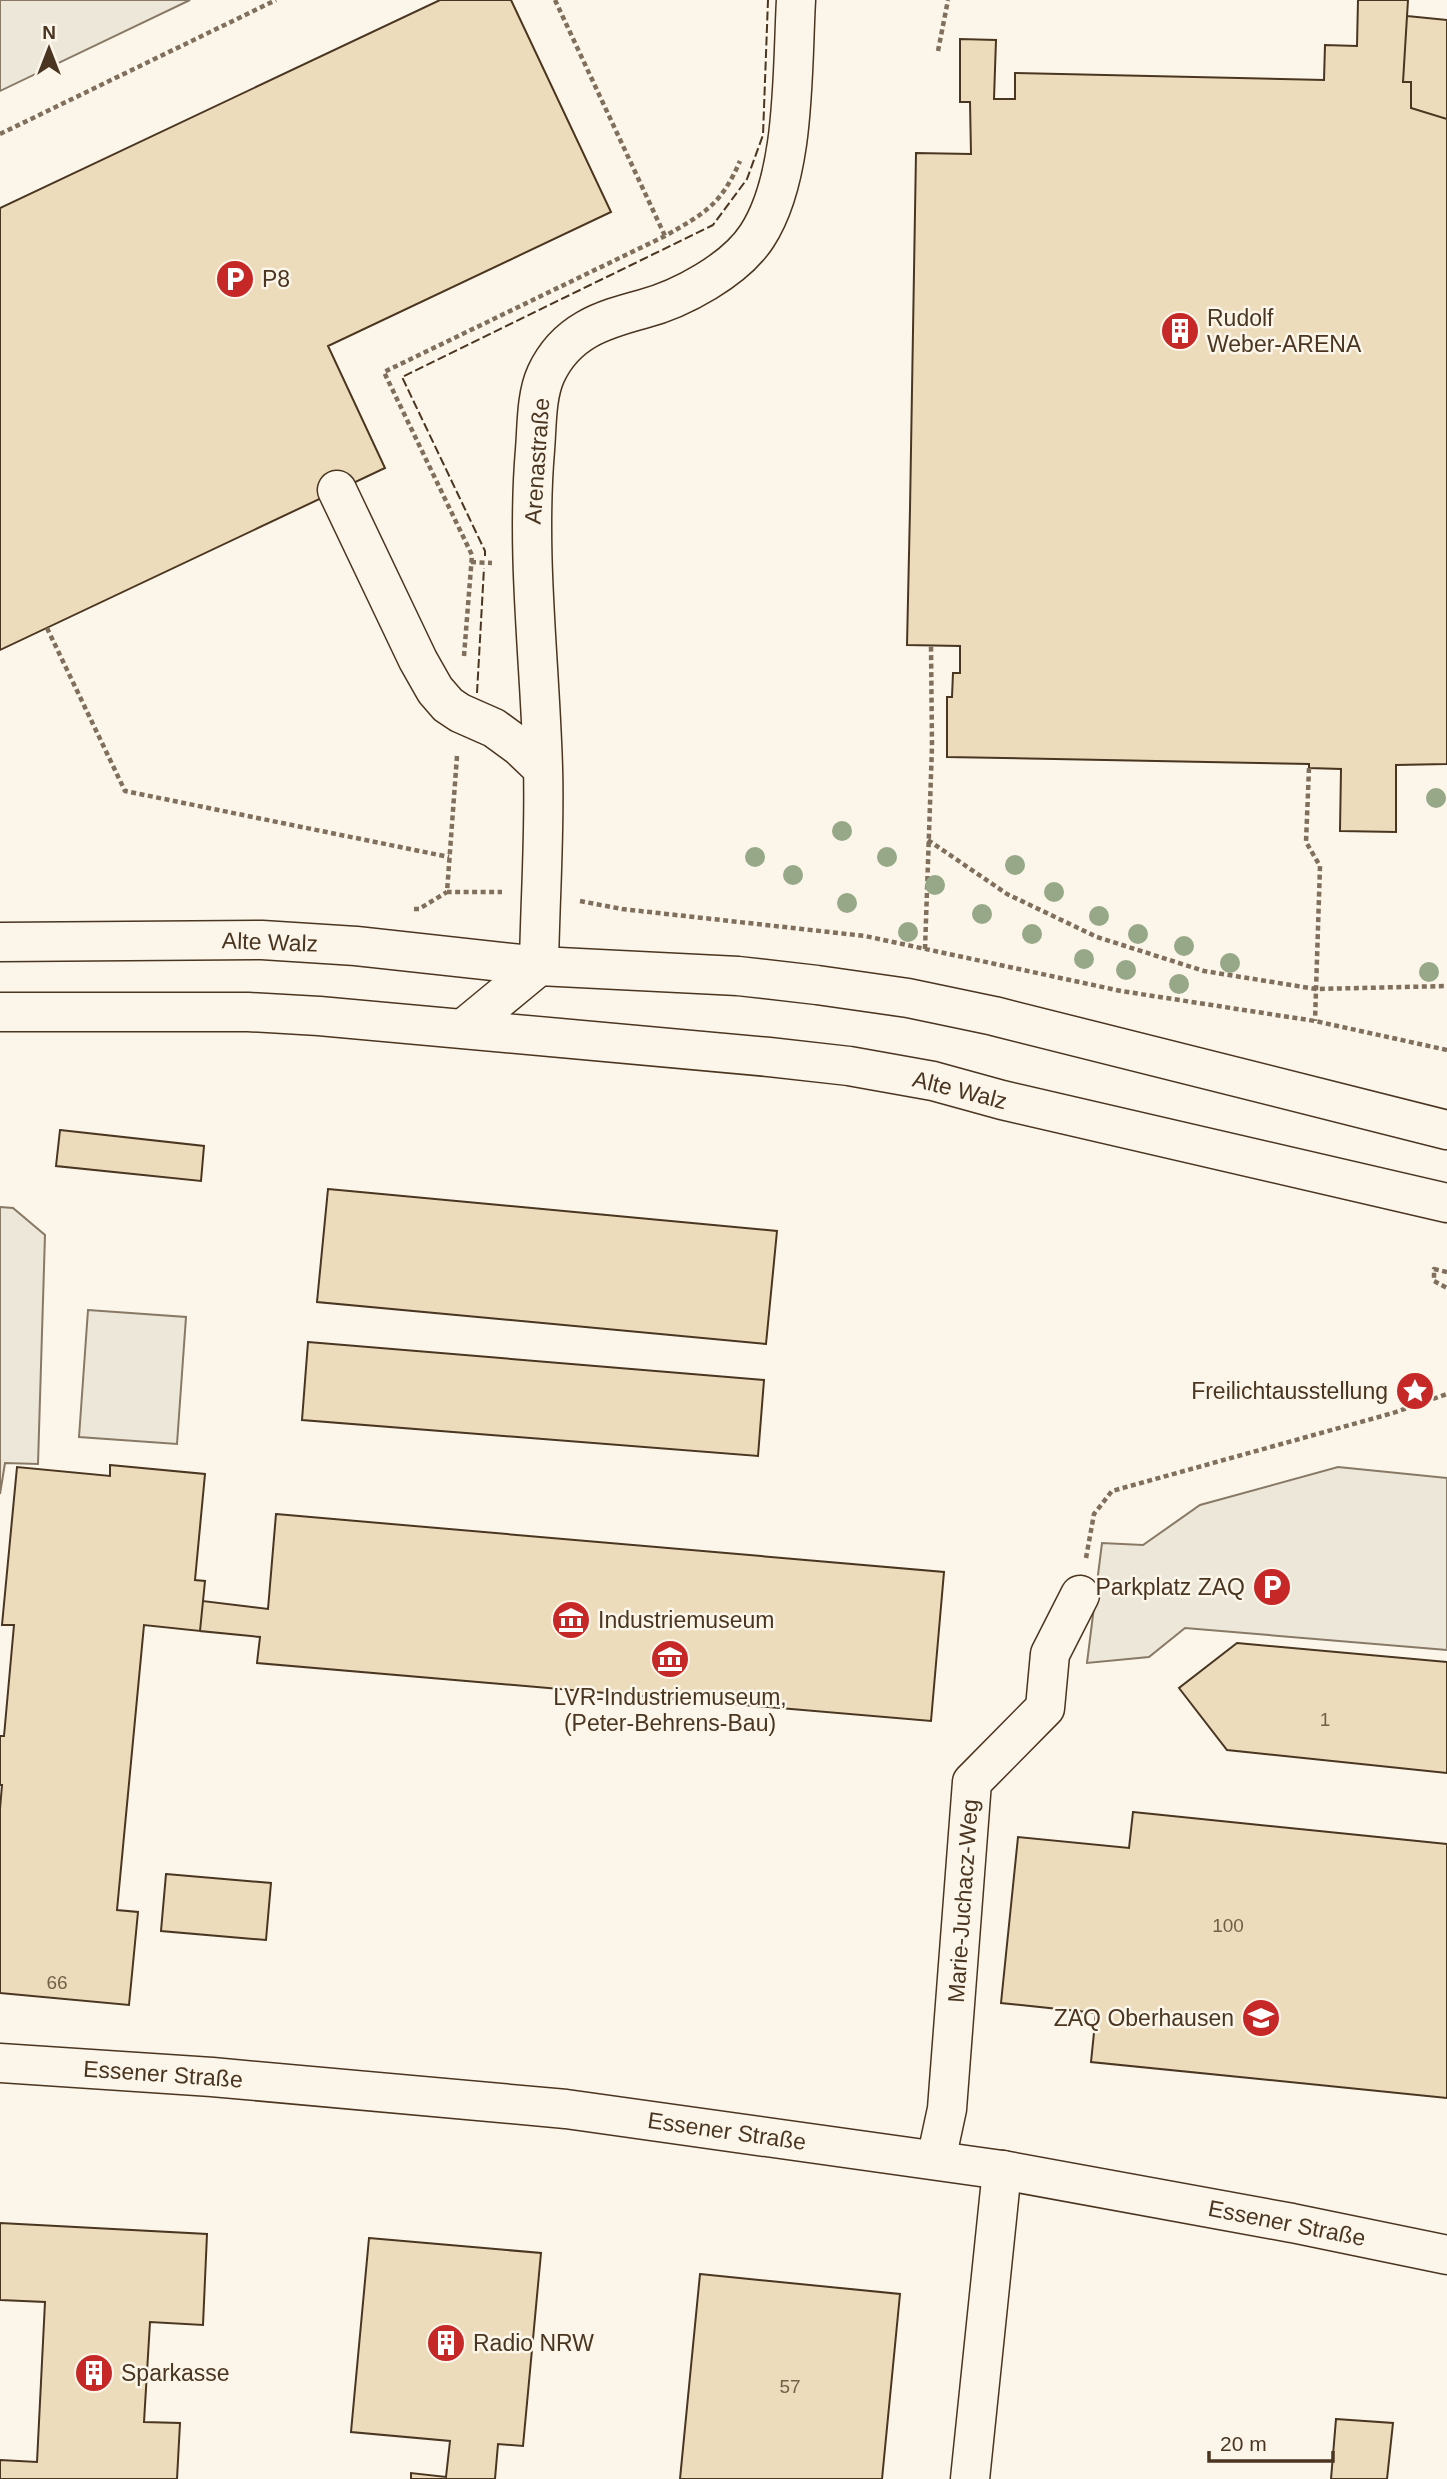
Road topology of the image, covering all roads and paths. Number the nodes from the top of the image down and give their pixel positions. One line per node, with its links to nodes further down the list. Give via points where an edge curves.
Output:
1 (276, 0): 6 (path)
2 (555, 0): 8 (path)
3 (796, 0): 14 (street, Arenastraße, via 785,152 775,198 757,236 747,250 693,288 658,305 607,318 582,332 554,360 543,384 532,479 531,541)
4 (948, 0): 5 (path)
5 (937, 51)
6 (0, 134)
7 (742, 157): 8 (path, via 729,186 704,214)
8 (665, 236): 12 (path, via 384,372 472,555)
9 (337, 491): 12 (street, via 418,660 435,690)
10 (47, 628): 16 (path, via 125,791)
11 (931, 646): 15 (path)
12 (460, 713): 14 (street, via 494,728); 16 (path)
13 (1310, 768): 22 (path, via 1306,842 1320,866)
14 (543, 769): 17 (street, Arenastraße)
15 (929, 841): 19 (path); 22 (path, via 1007,894 1097,937 1204,971)
16 (449, 857): 17 (path, via 447,892)
17 (540, 893): 19 (path, via 622,909 865,936); 20 (street, Arenastraße)
18 (0, 942): 20 (street, Alte Walz, via 262,940)
19 (925, 949): 24 (path, via 1121,991)
20 (539, 966): 25 (street); 27 (street, Alte Walz, via 738,976 908,998)
21 (1447, 986): 22 (path)
22 (1316, 989): 24 (path)
23 (0, 1012): 25 (street, Alte Walz, via 247,1012)
24 (1315, 1021): 26 (path)
25 (464, 1028): 28 (street, Alte Walz, via 873,1070)
26 (1447, 1050)
27 (1447, 1130)
28 (1447, 1203)
29 (1447, 1272): 30 (path, via 1434,1269 1434,1281)
30 (1447, 1288)
31 (1447, 1394): 32 (path, via 1112,1492 1094,1514)
32 (1080, 1595): 34 (street, Marie-Juchacz-Weg, via 1050,1654 1045,1708 972,1782 947,2109)
33 (0, 2063): 34 (street, Essener Straße, via 566,2109)
34 (936, 2160): 35 (street, Essener Straße)
35 (1002, 2170): 36 (street, Essener Straße); 37 (street)
36 (1447, 2255)
37 (970, 2479)

